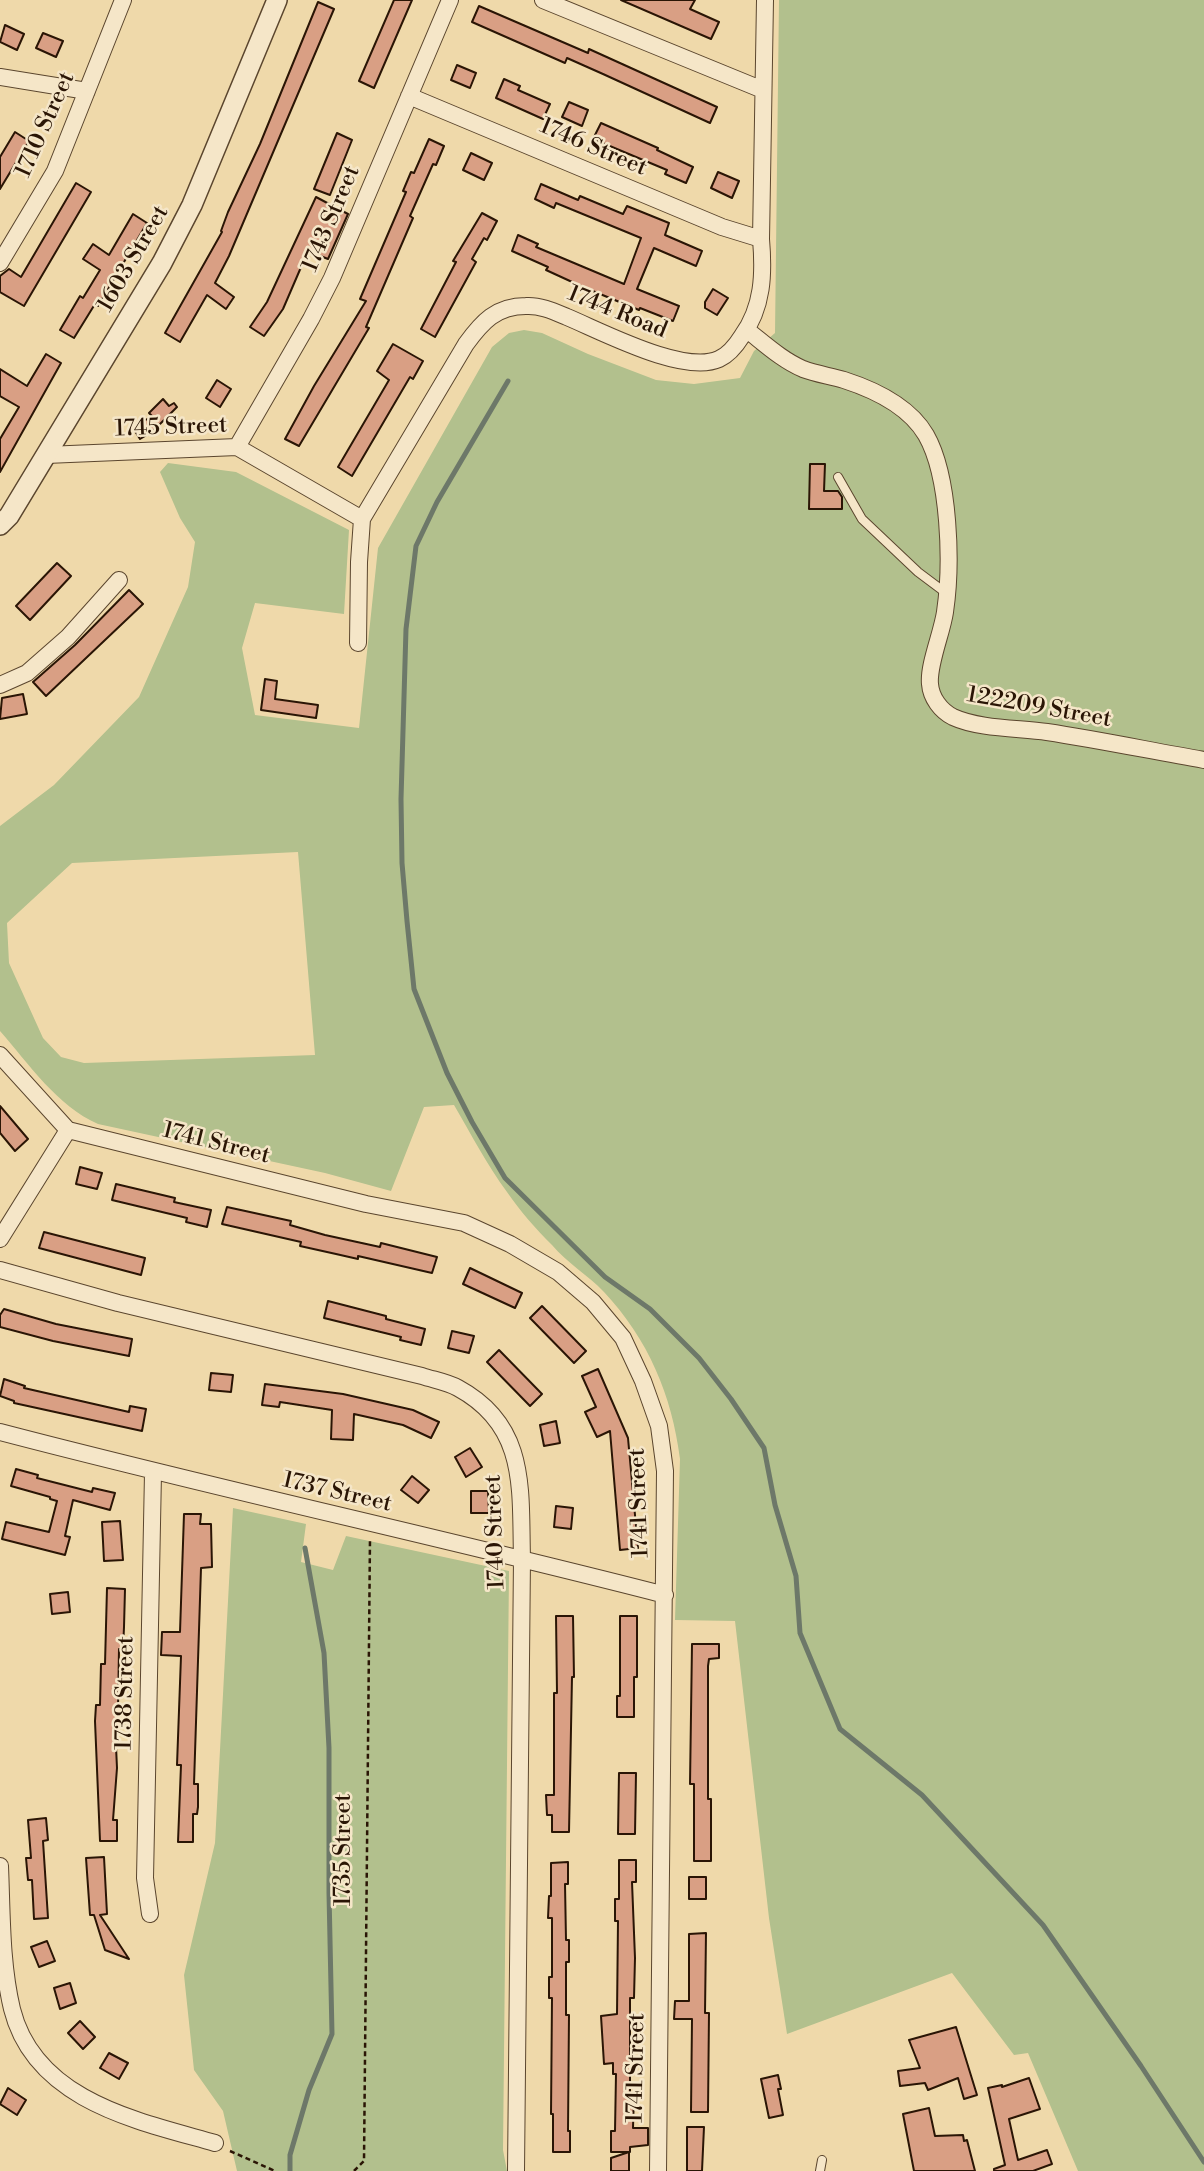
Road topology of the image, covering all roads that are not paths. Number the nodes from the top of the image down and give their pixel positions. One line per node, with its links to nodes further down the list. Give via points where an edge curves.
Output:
1 (123, 0): 8 (street, 1710 Street)
2 (277, 0): 14 (street, 1603 Street, via 192,205)
3 (450, 0): 9 (street, 1743 Street)
4 (543, 0): 7 (street)
5 (765, 0): 7 (street, 1744 Road)
6 (0, 77): 8 (street)
7 (763, 90): 10 (street, 1744 Road)
8 (87, 91): 11 (street, 1710 Street, via 55,170)
9 (409, 96): 10 (street, 1746 Street, via 722,227); 13 (street, 1743 Street, via 332,278)
10 (761, 239): 12 (street, 1744 Road, via 764,273 757,313)
11 (0, 263)
12 (747, 330): 16 (street, 1744 Road, via 720,358 699,363 666,358 551,311 528,305 504,309 482,322 466,344); 19 (street, 122209 Street, via 804,370 846,380 883,396 906,411 926,435 941,475 947,518)
13 (237, 447): 14 (street, 1745 Street); 16 (street, 1745 Street)
14 (46, 455): 17 (street, 1603 Street)
15 (838, 477): 19 (lane, via 862,519)
16 (362, 519): 20 (street, 1744 Road)
17 (0, 525)
18 (119, 580): 21 (street, via 68,637 27,673)
19 (946, 593): 22 (street, 122209 Street, via 929,682 940,707 954,717)
20 (358, 643)
21 (0, 685)
22 (1204, 760)
23 (0, 1055): 24 (street)
24 (68, 1130): 25 (street); 30 (street, 1741 Street, via 366,1204 464,1223 558,1272 593,1302 623,1338 659,1426 665,1471)
25 (0, 1239)
26 (0, 1270): 29 (street, 1740 Street, via 456,1387 481,1403 514,1452 520,1478)
27 (0, 1432): 28 (street, 1737 Street)
28 (153, 1473): 29 (street, 1737 Street); 32 (street, 1738 Street, via 145,1878)
29 (522, 1558): 30 (street, 1737 Street); 35 (street, 1740 Street)
30 (665, 1595): 36 (street, 1741 Street)
31 (0, 1866): 33 (street, via 9,1993 21,2034 33,2052 51,2074 93,2103)
32 (150, 1914)
33 (215, 2143)
34 (821, 2160): 37 (lane)
35 (516, 2171)
36 (658, 2171)
37 (820, 2171)

